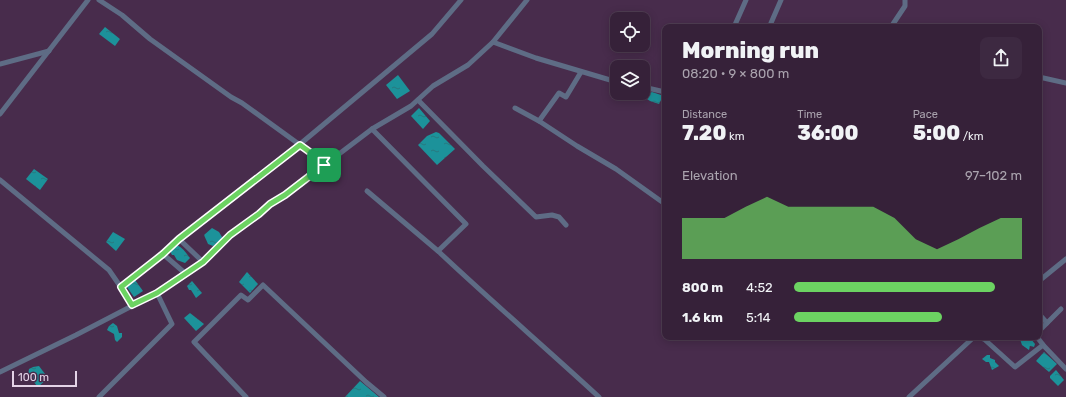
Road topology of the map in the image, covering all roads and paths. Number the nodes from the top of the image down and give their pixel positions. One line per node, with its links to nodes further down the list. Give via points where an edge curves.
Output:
1 (88, 0): 12 (street)
2 (99, 0): 25 (street)
3 (461, 0): 25 (street, via 432,34)
4 (527, 0): 11 (street)
5 (746, 0): 9 (street)
6 (780, 0): 8 (street)
7 (905, 0): 10 (street, via 905,6)
8 (771, 23)
9 (735, 24)
10 (892, 24)
11 (493, 42): 14 (street); 20 (street, via 468,65 433,86)
12 (49, 51): 13 (street); 22 (street)
13 (0, 64)
14 (581, 72): 16 (street); 23 (street, via 566,97 559,93)
15 (1042, 78): 17 (street)
16 (610, 80)
17 (1066, 83)
18 (650, 89): 19 (street)
19 (662, 91)
20 (418, 100): 24 (street); 30 (street, via 536,217 552,215 559,217)
21 (515, 108): 23 (street)
22 (0, 114)
23 (539, 121): 29 (street, via 616,169)
24 (372, 129): 26 (street); 32 (street, via 466,224)
25 (300, 145): 26 (street); 31 (street)
26 (324, 165): 35 (street, via 230,235)
27 (0, 180): 38 (street, via 109,270)
28 (367, 191): 32 (street)
29 (662, 202)
30 (566, 225)
31 (179, 239): 33 (street); 35 (street)
32 (438, 251): 54 (street)
33 (163, 254): 36 (street); 38 (street)
34 (1066, 259): 37 (street)
35 (203, 262): 36 (street)
36 (186, 274): 39 (street)
37 (1042, 278)
38 (121, 287): 40 (street)
39 (157, 293): 40 (street); 51 (street, via 172,324)
40 (132, 305): 50 (street, via 76,336)
41 (1061, 310): 43 (street)
42 (1042, 317): 43 (street)
43 (1047, 323): 44 (street)
44 (1042, 328)
45 (971, 340): 55 (street)
46 (985, 340): 48 (street, via 1015,367)
47 (1039, 340): 48 (street)
48 (1043, 345): 49 (street)
49 (1066, 369)
50 (0, 372)
51 (99, 397)
52 (246, 397): 53 (street, via 194,342 241,295 248,300 264,285)
53 (384, 397)
54 (598, 397)
55 (909, 397)

